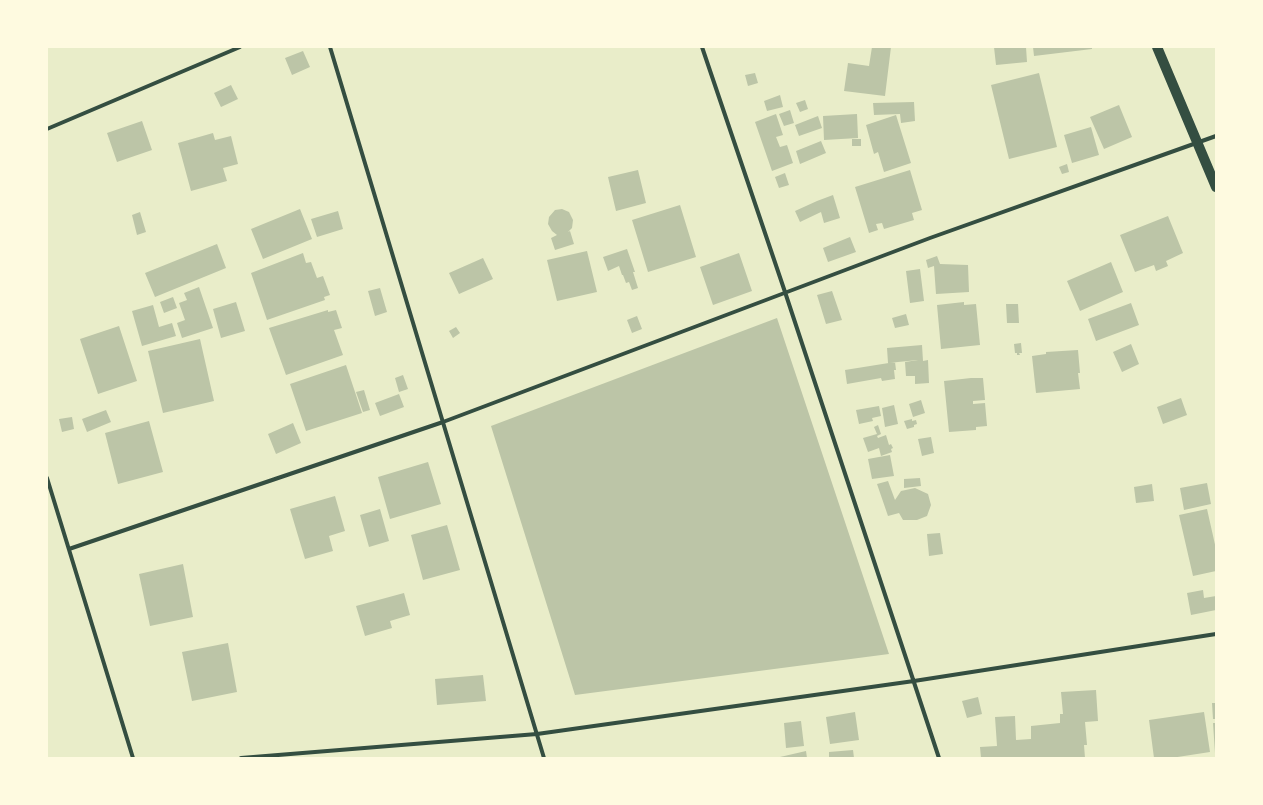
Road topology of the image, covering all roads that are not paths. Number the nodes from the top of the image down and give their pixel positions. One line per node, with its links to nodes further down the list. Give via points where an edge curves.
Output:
1 (240, 47): 5 (street)
2 (330, 47): 10 (street)
3 (702, 47): 9 (street)
4 (1157, 47): 7 (main road)
5 (47, 129)
6 (1216, 136): 7 (street)
7 (1197, 142): 8 (main road); 9 (street)
8 (1216, 187)
9 (785, 292): 10 (street); 14 (street)
10 (444, 422): 12 (street); 15 (street)
11 (47, 478): 12 (street)
12 (69, 549): 16 (street)
13 (1216, 634): 14 (street)
14 (914, 681): 15 (street); 19 (street)
15 (537, 734): 17 (street); 18 (street)
16 (133, 758)
17 (241, 758)
18 (544, 758)
19 (939, 758)

